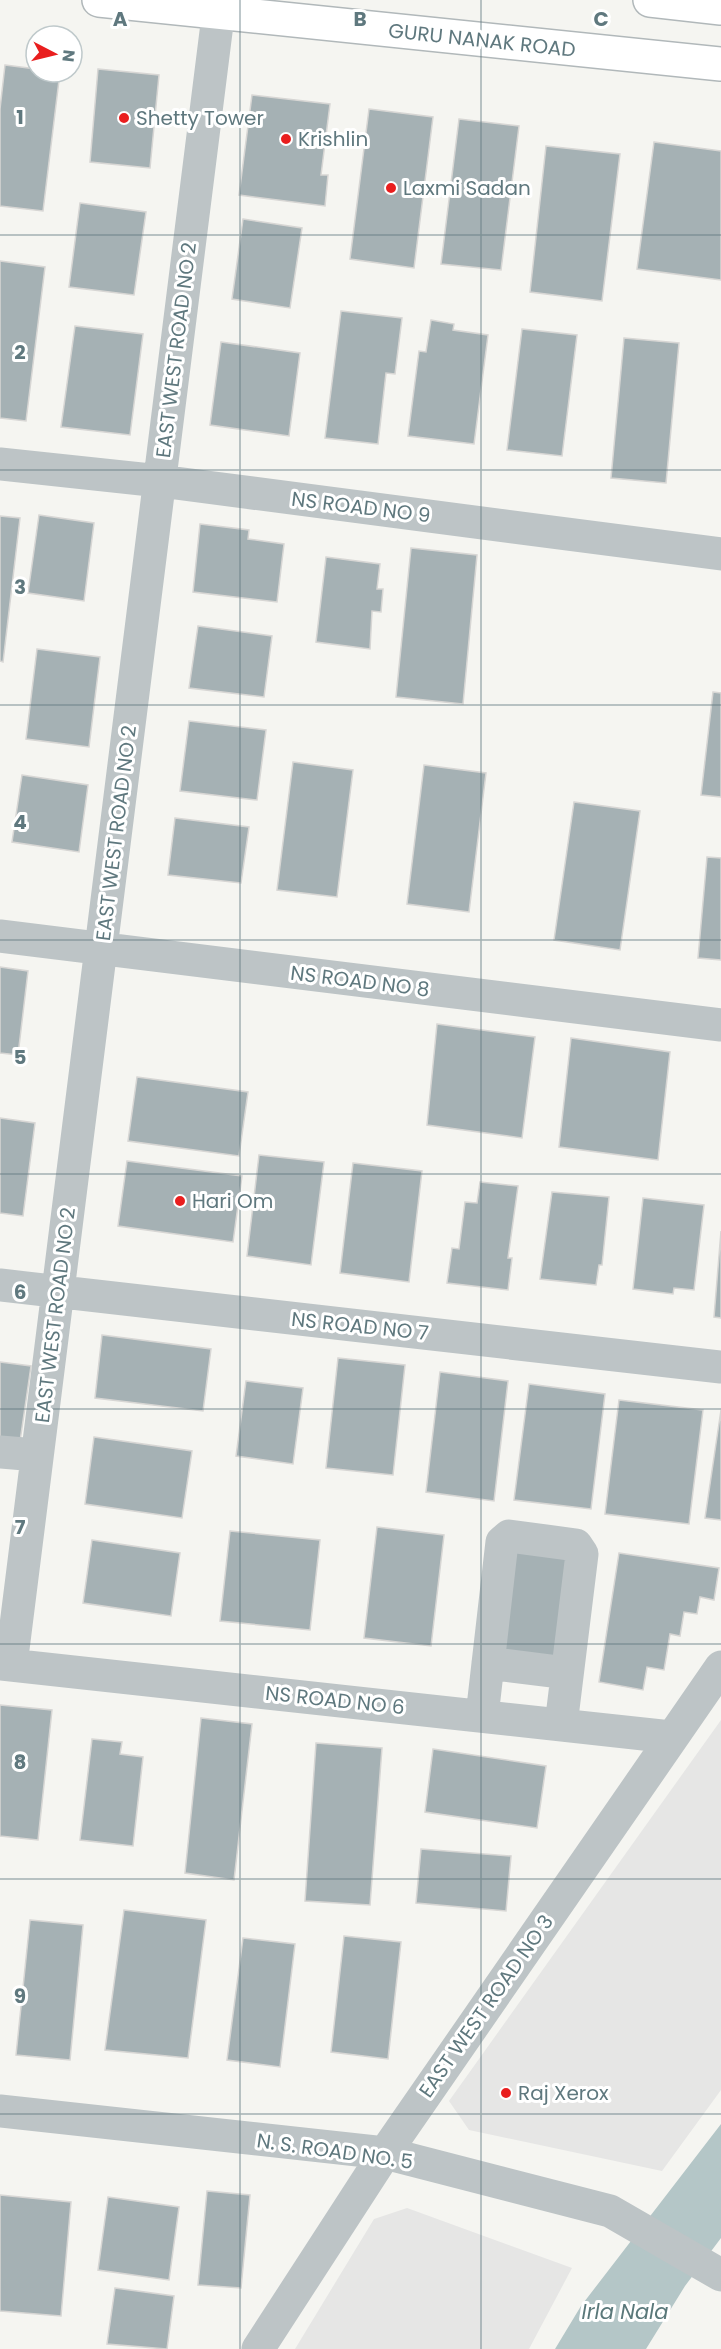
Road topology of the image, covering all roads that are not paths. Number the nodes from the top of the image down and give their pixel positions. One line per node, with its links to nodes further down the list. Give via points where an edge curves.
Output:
1 (99, 0): 3 (main road, GURU NANAK ROAD)
2 (650, 0): 4 (main road)
3 (219, 7): 5 (main road, GURU NANAK ROAD); 7 (street, EAST WEST ROAD NO 2)
4 (721, 8)
5 (721, 64)
6 (0, 464): 7 (street, NS ROAD NO 9)
7 (160, 482): 8 (street, NS ROAD NO 9); 10 (street, EAST WEST ROAD NO 2)
8 (721, 554)
9 (0, 936): 10 (street, NS ROAD NO 8)
10 (101, 949): 11 (street, NS ROAD NO 8); 13 (street, EAST WEST ROAD NO 2)
11 (721, 1025)
12 (0, 1285): 13 (street, NS ROAD NO 7)
13 (58, 1292): 14 (street, NS ROAD NO 7); 16 (street, EAST WEST ROAD NO 2)
14 (721, 1367)
15 (0, 1452): 16 (street)
16 (37, 1455): 18 (street, EAST WEST ROAD NO 2)
17 (489, 1663): 20 (street); 20 (street, via 502,1542 509,1536 580,1548); 21 (street)
18 (5, 1664): 21 (street, NS ROAD NO 6)
19 (721, 1667): 23 (street, EAST WEST ROAD NO 3)
20 (567, 1673): 22 (street)
21 (482, 1716): 22 (street, NS ROAD NO 6)
22 (561, 1725): 23 (street, NS ROAD NO 6)
23 (671, 1737): 25 (street, EAST WEST ROAD NO 3)
24 (0, 2110): 25 (street, N. S. ROAD NO. 5)
25 (385, 2153): 26 (street, N. S. ROAD NO. 5, via 610,2211); 27 (street, EAST WEST ROAD NO 3)
26 (721, 2275)
27 (258, 2349)

